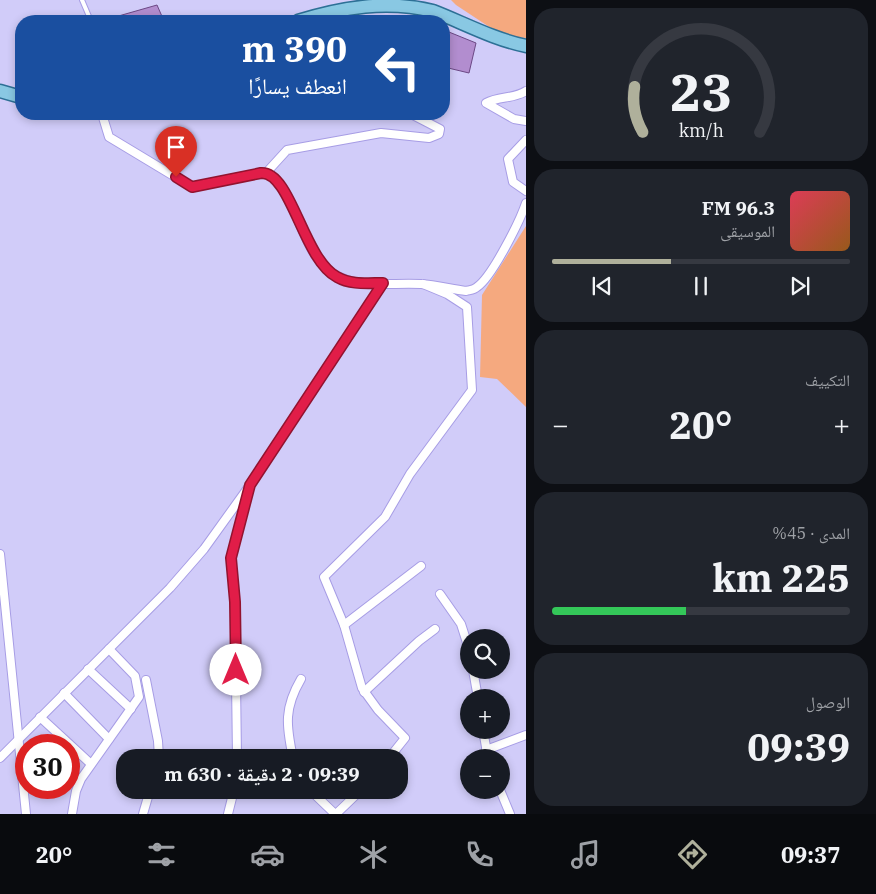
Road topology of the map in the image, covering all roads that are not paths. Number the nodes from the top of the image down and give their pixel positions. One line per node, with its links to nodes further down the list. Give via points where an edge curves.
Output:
1 (82, 0): 3 (lane)
2 (370, 1): 4 (main road); 7 (main road, via 397,2)
3 (88, 15)
4 (318, 15)
5 (341, 15): 6 (main road, via 382,8 411,10)
6 (424, 15)
7 (440, 15)
8 (450, 19): 10 (main road, via 498,39)
9 (450, 25): 11 (main road, via 501,46)
10 (526, 46)
11 (526, 52)
12 (0, 83): 13 (main road)
13 (15, 88)
14 (0, 91): 16 (main road)
15 (526, 92): 19 (street, via 486,103 514,119)
16 (15, 95)
17 (104, 120): 21 (street, via 109,137 192,187)
18 (425, 120): 21 (street, via 436,125 440,129 439,134 429,138 381,133 287,150)
19 (526, 121)
20 (526, 140): 22 (street, via 508,159 513,182)
21 (266, 173): 24 (street, via 281,185 309,245 323,266 344,280)
22 (526, 191)
23 (526, 203): 25 (street, via 504,248 477,287 466,291)
24 (383, 283): 25 (street); 26 (street)
25 (423, 284): 30 (street, via 448,294 467,308 472,390 410,474 385,517 324,578)
26 (250, 485): 33 (street, via 204,549); 47 (street, via 231,558 235,602)
27 (0, 554): 41 (street)
28 (421, 566): 30 (street)
29 (440, 594): 32 (street)
30 (344, 626): 37 (street)
31 (435, 629): 37 (street)
32 (463, 629)
33 (109, 649): 34 (street); 39 (street, via 135,676 139,697)
34 (88, 669): 38 (street); 39 (street)
35 (301, 679): 48 (street, via 288,710)
36 (146, 680): 46 (street)
37 (364, 692): 49 (street, via 405,738)
38 (64, 694): 40 (street); 44 (street)
39 (131, 709): 44 (street)
40 (40, 717): 42 (street); 52 (street)
41 (18, 734)
42 (22, 734)
43 (526, 735): 50 (street)
44 (109, 739): 52 (street)
45 (15, 741): 51 (street)
46 (158, 749)
47 (237, 749)
48 (291, 749)
49 (396, 749)
50 (497, 749)
51 (0, 758)
52 (91, 764): 60 (street, via 78,785)
53 (24, 799): 59 (street)
54 (147, 799): 61 (street)
55 (232, 799): 62 (street)
56 (320, 799): 63 (street)
57 (351, 799): 63 (street)
58 (504, 799): 64 (street)
59 (26, 814)
60 (72, 814)
61 (143, 814)
62 (228, 814)
63 (336, 814)
64 (510, 814)

